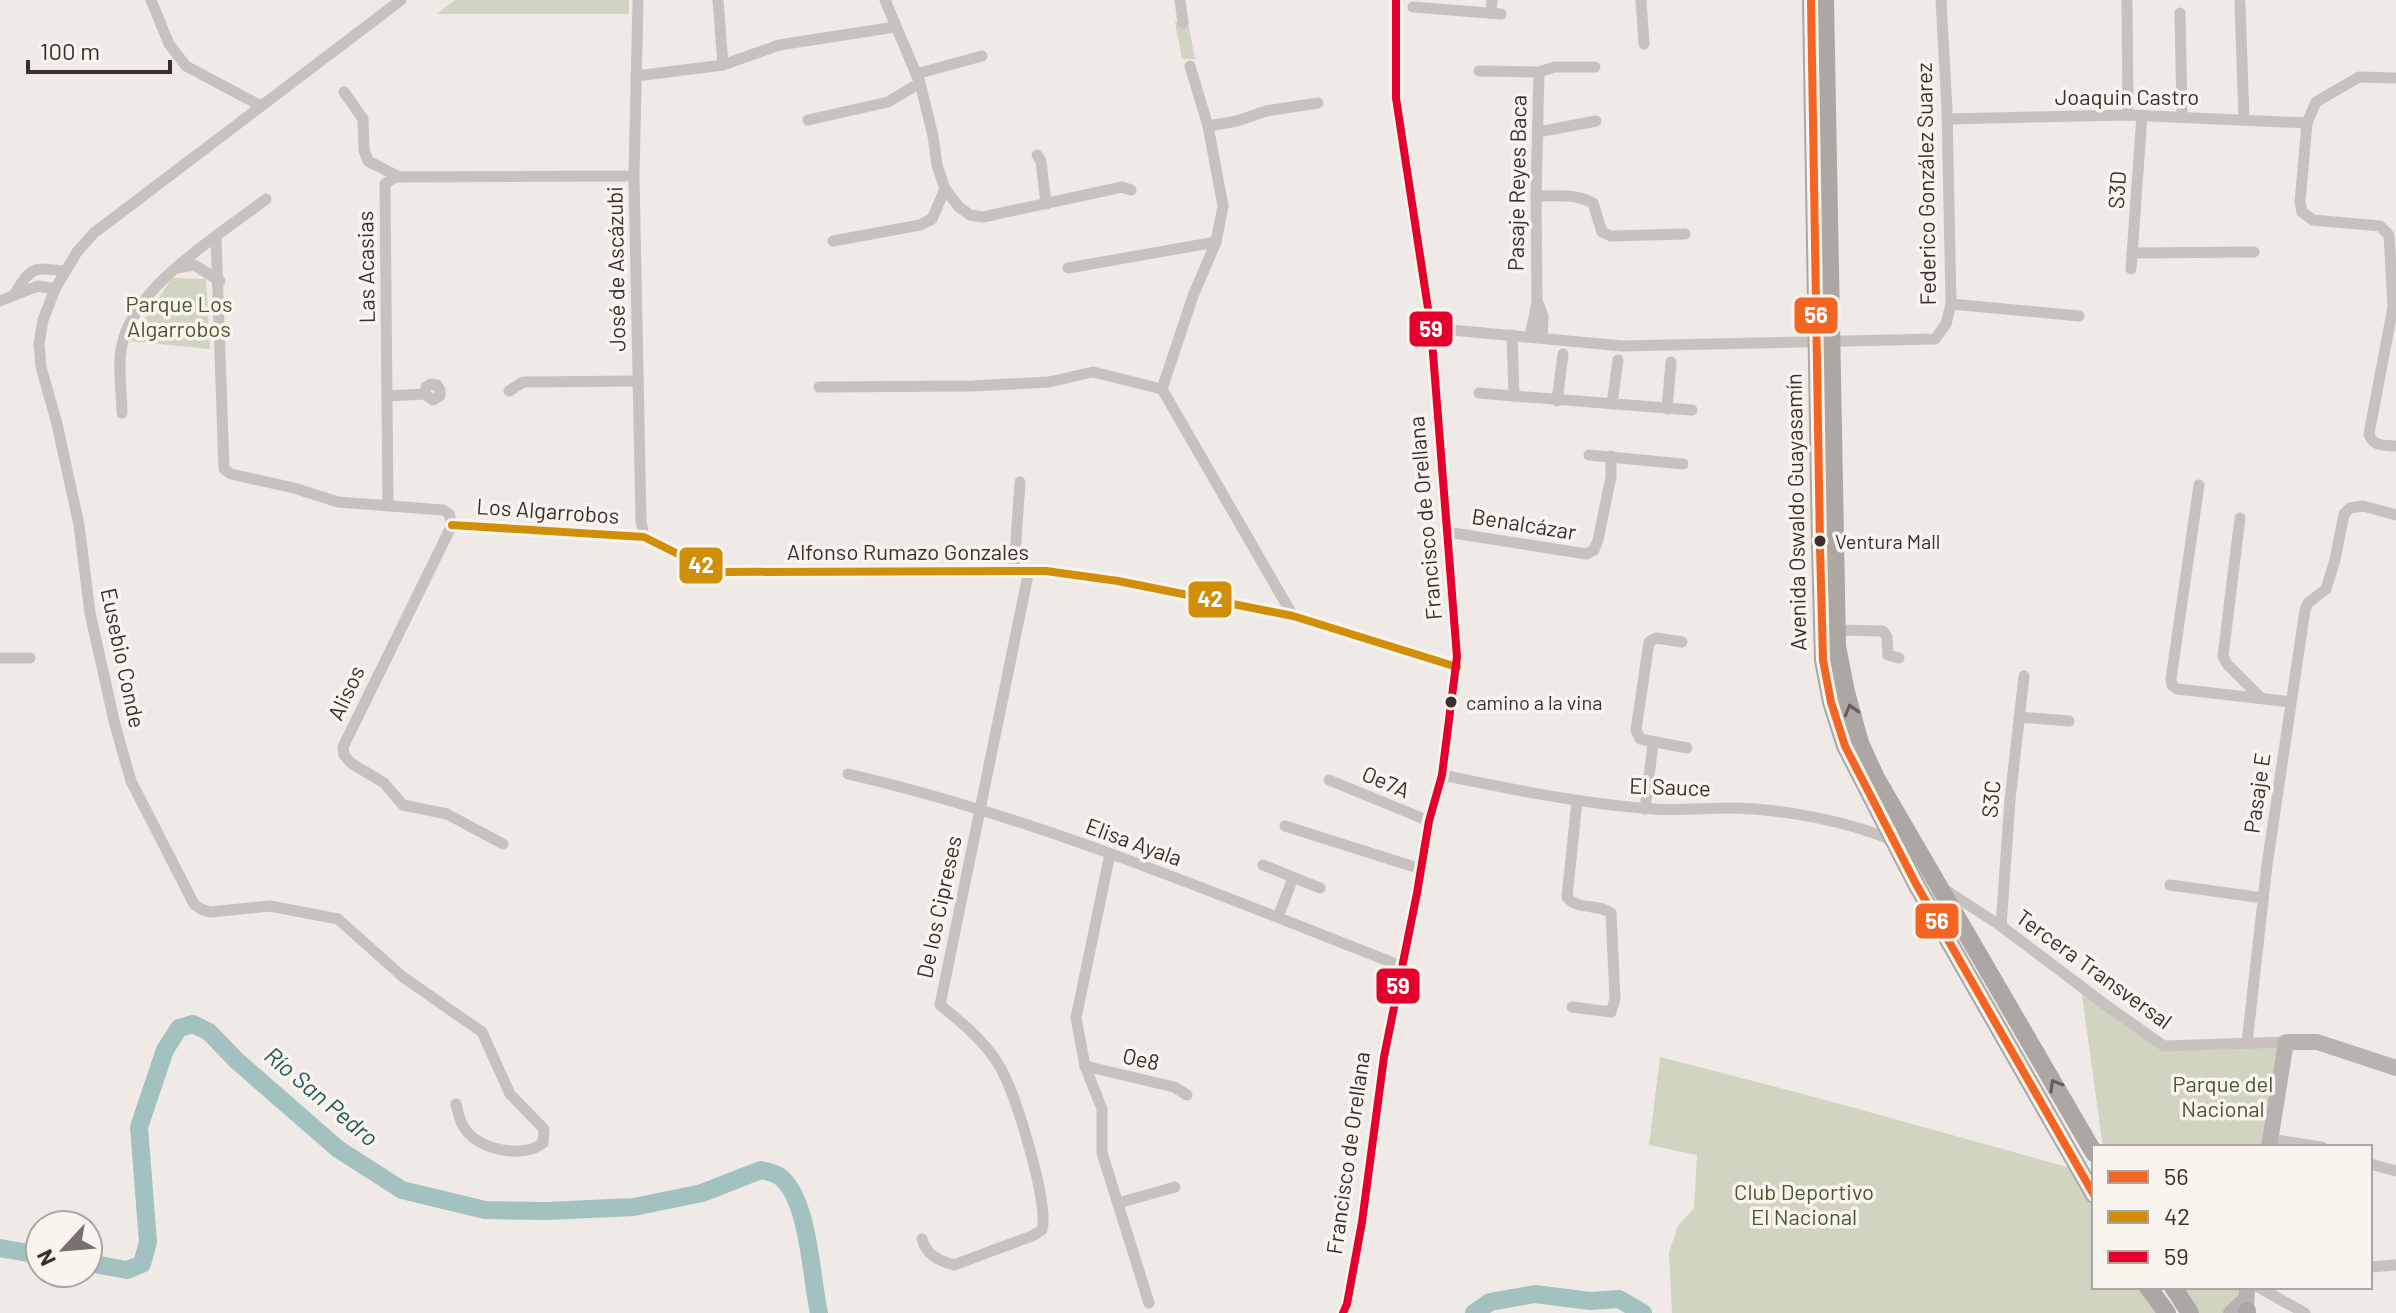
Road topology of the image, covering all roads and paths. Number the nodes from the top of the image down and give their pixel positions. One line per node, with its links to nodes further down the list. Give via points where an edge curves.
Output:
1 (151, 0): 32 (street, via 169,44 186,66)
2 (401, 0): 15 (street, Eusebio Conde)
3 (638, 0): 27 (street, José de Ascázubi)
4 (718, 0): 22 (street)
5 (885, 0): 19 (street)
6 (1180, 0): 18 (street)
7 (1396, 0): 68 (street, Francisco de Orellana, via 1396,98)
8 (1492, 0): 16 (street, via 1496,14)
9 (1641, 0): 20 (street)
10 (1811, 0): 71 (main road, Avenida Oswaldo Guayasamín)
11 (1825, 0): 71 (main road, Avenida Oswaldo Guayasamín)
12 (1941, 0): 36 (street, Federico González Suarez)
13 (2127, 0): 33 (street)
14 (2240, 1): 38 (street)
15 (384, 4): 32 (street, Eusebio Conde)
16 (1413, 7)
17 (2180, 13): 35 (street)
18 (1183, 23)
19 (895, 27): 22 (street, via 779,45); 28 (street)
20 (1644, 44)
21 (982, 56): 28 (street)
22 (723, 65): 27 (street)
23 (1190, 66): 41 (street)
24 (1595, 67): 26 (street, Pasaje Reyes Baca)
25 (1479, 71): 26 (street)
26 (1539, 72): 42 (street, Pasaje Reyes Baca)
27 (636, 76): 44 (street, José de Ascázubi)
28 (918, 78): 37 (street, via 888,102); 46 (street)
29 (2396, 78): 40 (street, via 2351,80 2316,102)
30 (344, 92): 45 (street, via 363,119 368,161)
31 (1318, 103): 41 (street)
32 (261, 106): 60 (street, Eusebio Conde, via 94,233)
33 (2128, 115): 34 (street, Joaquin Castro); 36 (street, Joaquin Castro)
34 (2142, 115): 35 (street, Joaquin Castro); 56 (street, S3D)
35 (2182, 115): 38 (street, Joaquin Castro)
36 (1947, 119): 65 (street, Federico González Suarez)
37 (808, 120)
38 (2244, 120): 40 (street, Joaquin Castro)
39 (1596, 121): 42 (street)
40 (2307, 123): 66 (street, via 2302,212 2313,220 2385,230)
41 (1208, 126): 54 (street, via 1223,206)
42 (1538, 132): 48 (street, Pasaje Reyes Baca)
43 (1037, 155): 50 (street)
44 (634, 176): 45 (street); 75 (street, José de Ascázubi)
45 (399, 177): 81 (street, Las Acasias, via 385,184)
46 (945, 189): 50 (street, via 959,207 983,217); 53 (street, via 932,219 920,225)
47 (1131, 190): 50 (street, via 1122,187)
48 (1536, 196): 51 (street, via 1572,195 1593,203 1602,232 1611,236); 70 (street, Pasaje Reyes Baca)
49 (266, 199): 52 (street)
50 (1046, 204)
51 (1685, 234)
52 (216, 238): 57 (street); 61 (street)
53 (833, 241)
54 (1216, 242): 58 (street); 77 (street)
55 (2254, 252): 56 (street)
56 (2132, 253): 59 (street, S3D)
57 (174, 268): 61 (street, via 194,265); 87 (street, via 137,308 122,345)
58 (1068, 268)
59 (2131, 269)
60 (64, 271): 62 (street, Eusebio Conde); 63 (street, via 34,269)
61 (220, 281): 94 (street, Los Algarrobos, via 224,469 338,502)
62 (55, 289): 63 (street, via 38,286); 143 (street, Eusebio Conde, via 41,332 41,367 79,525 90,613 131,781 194,904 218,912 270,906 338,919 403,977 482,1032 510,1094 544,1129 543,1143 528,1150 488,1147 465,1130)
63 (14, 295): 64 (street)
64 (0, 301)
65 (1951, 304): 67 (street); 71 (street, Federico González Suarez, via 1935,339)
66 (2395, 307): 88 (street, via 2369,434 2378,445)
67 (2079, 316)
68 (1431, 328): 69 (street, Federico González Suarez); 98 (street, Francisco de Orellana)
69 (1512, 335): 70 (street, Federico González Suarez); 82 (street)
70 (1536, 336): 71 (street, Federico González Suarez, via 1622,346)
71 (1824, 340): 103 (main road, Avenida Oswaldo Guayasamín); 124 (main road, Avenida Oswaldo Guayasamín, via 1823,660 1845,746)
72 (1563, 354): 83 (street)
73 (1618, 360): 84 (street)
74 (1671, 362): 85 (street)
75 (638, 381): 78 (street, via 523,382); 99 (street, José de Ascázubi)
76 (819, 387): 77 (street, via 988,386 1049,382 1093,372)
77 (1162, 389): 102 (street)
78 (509, 391)
79 (1479, 393): 82 (street)
80 (425, 394): 81 (street)
81 (388, 396): 94 (street, Las Acasias)
82 (1514, 396): 83 (street)
83 (1557, 401): 84 (street)
84 (1612, 404): 85 (street)
85 (1667, 409): 86 (street)
86 (1692, 410)
87 (122, 413)
88 (2396, 446)
89 (1589, 455): 90 (street)
90 (1611, 456): 91 (street); 98 (street, Benalcázar, via 1598,540 1586,554)
91 (1683, 464)
92 (1020, 482): 100 (street)
93 (2199, 485): 110 (street, via 2172,685)
94 (388, 506): 97 (street, Los Algarrobos, via 443,510)
95 (2396, 515): 111 (street, Pasaje E, via 2363,506 2344,514 2326,589 2305,610)
96 (2240, 518): 110 (street, via 2223,656)
97 (452, 525): 99 (street, Los Algarrobos); 125 (street, Alisos, via 373,682 344,755 384,783 403,805 447,814)
98 (1447, 532): 108 (street, Francisco de Orellana)
99 (644, 537): 100 (street, Alfonso Rumazo Gonzales, via 723,572)
100 (1014, 570): 101 (street, Alfonso Rumazo Gonzales)
101 (1029, 570): 102 (street, Alfonso Rumazo Gonzales, via 1118,581); 120 (street, De los Cipreses)
102 (1293, 616): 108 (street, Alfonso Rumazo Gonzales)
103 (1837, 630): 107 (street, via 1883,631 1888,655); 130 (main road, Avenida Oswaldo Guayasamín, one-way to 103, via 1860,743)
104 (1682, 642): 114 (street, via 1649,642 1636,730 1640,739)
105 (0, 658): 106 (street)
106 (30, 658)
107 (1899, 658)
108 (1457, 667): 117 (street, Francisco de Orellana)
109 (2024, 676): 112 (street, S3C)
110 (2260, 697): 111 (street)
111 (2291, 702): 133 (street, Pasaje E)
112 (2019, 717): 113 (street); 135 (street, S3C)
113 (2069, 721)
114 (1653, 744): 115 (street); 121 (street)
115 (1687, 748)
116 (848, 774): 120 (street, Elisa Ayala)
117 (1442, 775): 119 (street, El Sauce); 122 (street, Francisco de Orellana)
118 (1329, 780): 122 (street, Oe7A)
119 (1577, 801): 121 (street, El Sauce); 137 (street, via 1567,897 1575,905 1611,913 1615,999 1611,1012)
120 (981, 809): 126 (street, Elisa Ayala); 152 (street, De los Cipreses, via 940,1005 988,1048 1004,1074 1035,1176 1043,1224 1032,1236 954,1265 931,1257)
121 (1645, 809): 124 (street, El Sauce, via 1736,808 1810,817 1869,830)
122 (1429, 821): 128 (street, Francisco de Orellana)
123 (1285, 826): 128 (street)
124 (1895, 842): 150 (main road, Avenida Oswaldo Guayasamín)
125 (503, 844)
126 (1110, 854): 134 (street, Elisa Ayala); 140 (street, via 1076,1018)
127 (1263, 865): 129 (street)
128 (1421, 869): 136 (street, Francisco de Orellana)
129 (1293, 878): 132 (street); 134 (street)
130 (1937, 885): 135 (street, Tercera Transversal); 146 (main road, Avenida Oswaldo Guayasamín, one-way to 130)
131 (2170, 885): 133 (street)
132 (1320, 888)
133 (2263, 898): 139 (street, Pasaje E)
134 (1278, 917): 136 (street, Elisa Ayala)
135 (2001, 926): 139 (street, Tercera Transversal, via 2164,1046)
136 (1401, 966): 159 (street, Francisco de Orellana)
137 (1572, 1007)
138 (2286, 1042): 139 (street, Tercera Transversal); 141 (main road, via 2317,1042); 144 (main road)
139 (2247, 1043)
140 (1085, 1066): 142 (street, Oe8, via 1174,1087); 151 (street, via 1102,1109 1102,1153)
141 (2396, 1068)
142 (1187, 1095)
143 (456, 1104)
144 (2269, 1143): 145 (street)
145 (2296, 1145)
146 (2092, 1150)
147 (2372, 1165): 148 (street)
148 (2396, 1171)
149 (1175, 1187): 151 (street)
150 (2092, 1191)
151 (1118, 1203): 158 (street)
152 (922, 1239)
153 (2396, 1265): 154 (street)
154 (2372, 1267)
155 (2149, 1289): 160 (main road)
156 (2174, 1289): 161 (main road)
157 (2262, 1289): 162 (street)
158 (1149, 1303)
159 (1343, 1313)
160 (2167, 1313)
161 (2190, 1313)
162 (2305, 1313)

